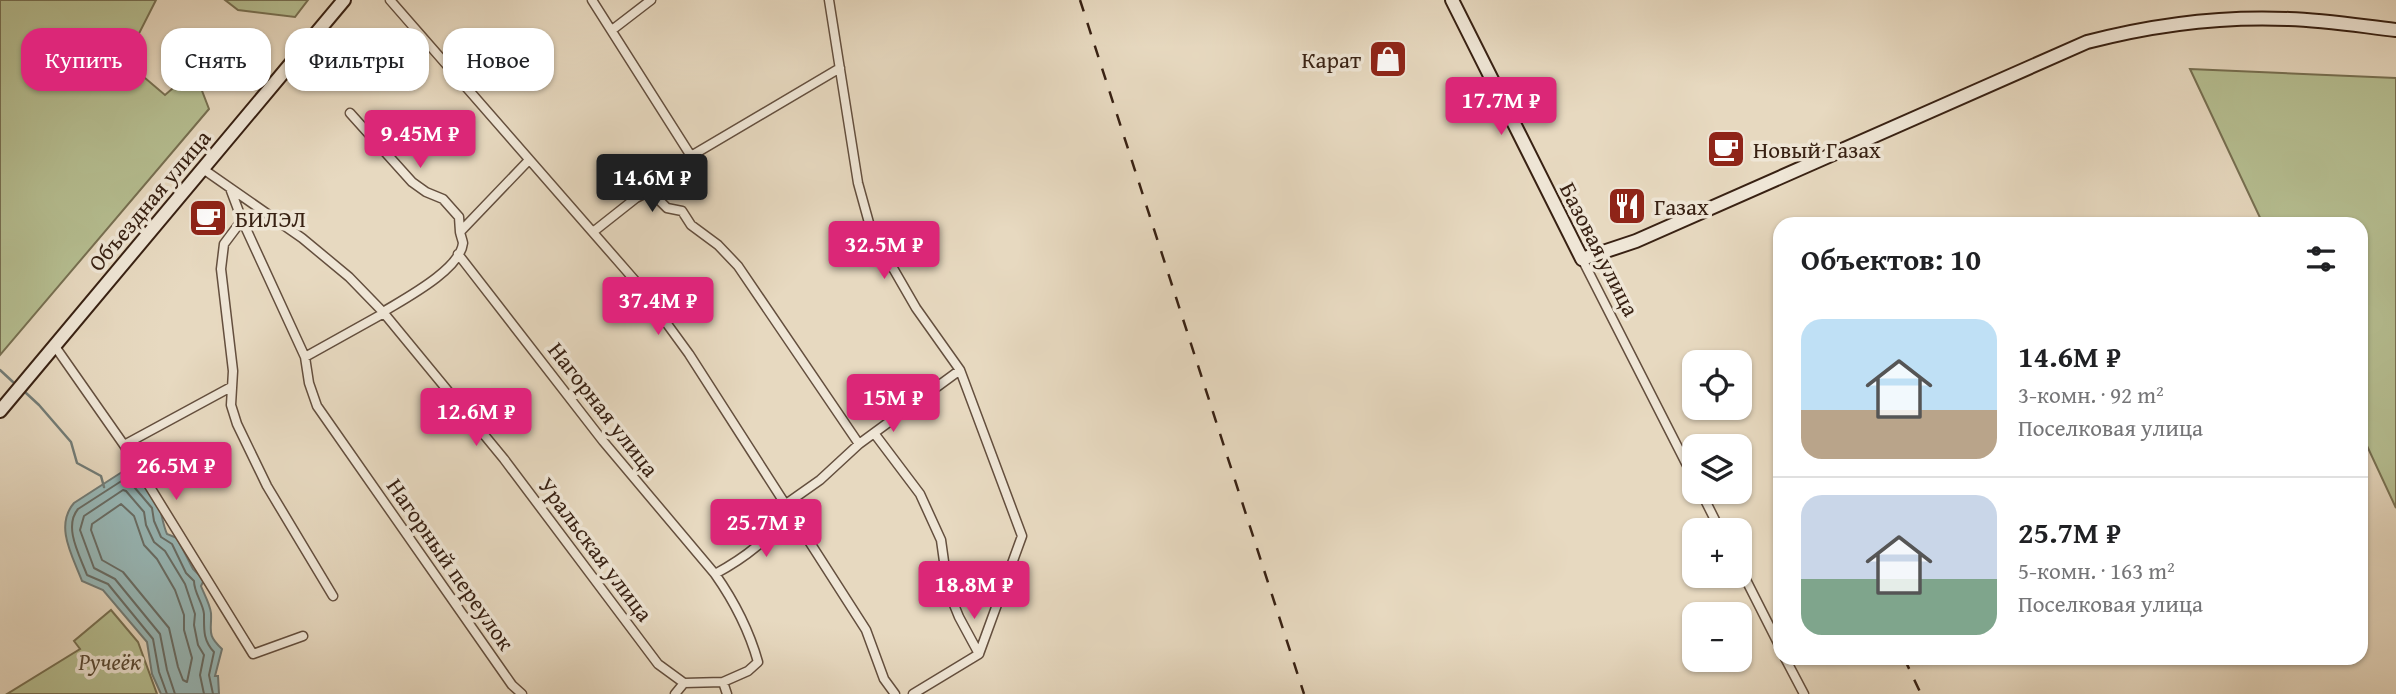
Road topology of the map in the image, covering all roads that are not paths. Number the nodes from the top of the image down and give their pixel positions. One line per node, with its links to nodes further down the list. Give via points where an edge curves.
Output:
1 (344, 0): 13 (main road, Объездная улица)
2 (390, 0): 12 (street)
3 (592, 0): 7 (street)
4 (652, 0): 7 (street)
5 (829, 0): 9 (street)
6 (1452, 0): 20 (main road, Базовая улица)
7 (612, 30): 11 (street)
8 (2396, 30): 20 (main road, via 2289,19 2220,19 2087,43 1636,241)
9 (840, 68): 11 (street); 24 (street, via 858,183 872,230 916,307)
10 (350, 113): 17 (street, via 412,182 443,199 459,217)
11 (691, 156): 14 (street)
12 (529, 160): 17 (street); 18 (street)
13 (203, 169): 15 (street, Уральская улица); 22 (main road, Объездная улица)
14 (658, 187): 18 (street); 28 (street, via 658,199 667,208 682,211 691,225 738,266)
15 (230, 188): 16 (street, Нагорный переулок); 21 (street, Уральская улица, via 302,238)
16 (242, 220): 23 (street, Нагорный переулок); 25 (street, via 224,244 221,270)
17 (460, 232): 19 (street, via 463,243)
18 (593, 232): 31 (street, via 689,354)
19 (458, 254): 21 (street, via 446,269); 33 (street, Нагорная улица, via 603,441)
20 (1582, 259): 30 (street, Базовая улица)
21 (384, 312): 23 (street); 41 (street, Уральская улица, via 504,458 658,664)
22 (54, 345): 26 (main road, Объездная улица); 29 (street)
23 (305, 357): 42 (street, Нагорный переулок, via 317,406)
24 (960, 370): 27 (street); 38 (street, via 1022,536)
25 (231, 387): 29 (street); 35 (street, via 237,424 261,474)
26 (0, 411)
27 (874, 433): 28 (street); 38 (street, via 919,494 941,540 948,590)
28 (859, 444): 31 (street)
29 (124, 445): 37 (street, via 253,654)
30 (1682, 455)
31 (786, 504): 32 (street)
32 (792, 512): 33 (street, via 758,547); 45 (street, via 866,630 884,679)
33 (715, 574): 40 (street, Нагорная улица, via 730,595 758,662)
34 (1750, 588): 36 (street)
35 (333, 596)
36 (1773, 633)
37 (303, 636)
38 (979, 654): 46 (street)
39 (1789, 665): 47 (street)
40 (723, 682): 41 (street); 44 (street)
41 (684, 683): 43 (street)
42 (522, 694)
43 (676, 694)
44 (727, 694)
45 (895, 694)
46 (913, 694)
47 (1804, 694)

